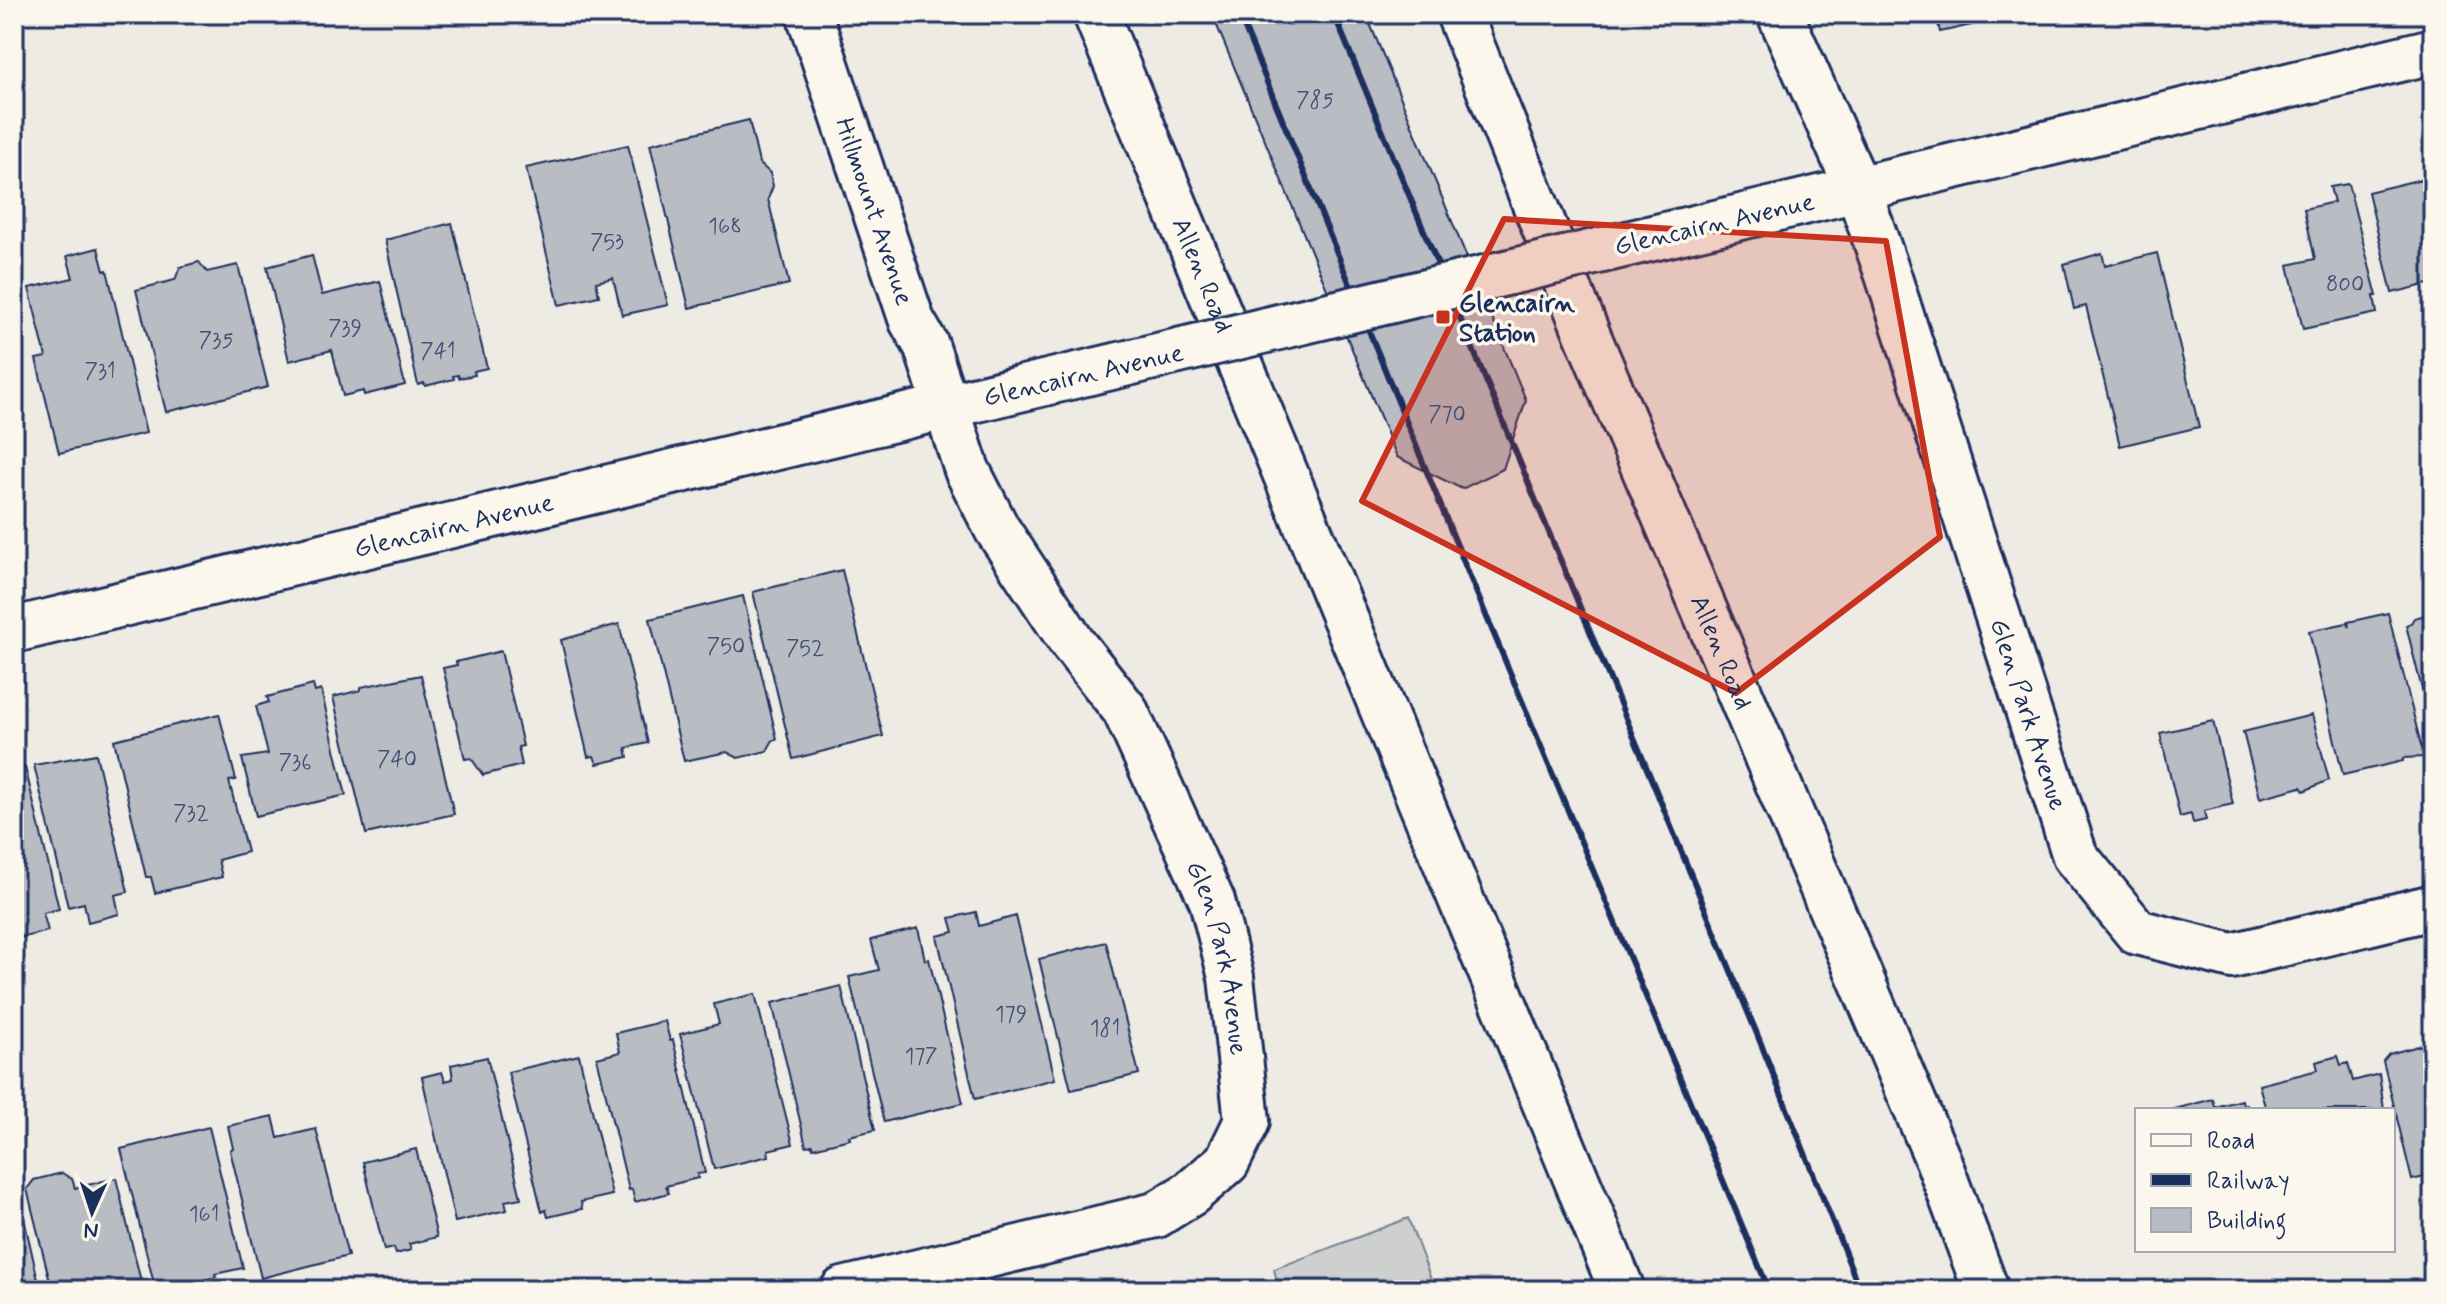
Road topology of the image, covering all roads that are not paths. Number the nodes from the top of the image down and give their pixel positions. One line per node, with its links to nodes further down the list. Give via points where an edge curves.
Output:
1 (809, 14): 7 (main road, Hillmount Avenue)
2 (1096, 14): 11 (main road, Allen Road)
3 (1459, 14): 12 (main road, Allen Road, via 1588,336 1938,1160)
4 (1780, 14): 6 (main road)
5 (2433, 51): 6 (main road, Glencairn Avenue)
6 (1858, 189): 7 (main road, Glencairn Avenue, bridge); 9 (main road, Glen Park Avenue, via 2075,856 2137,932 2232,956)
7 (946, 407): 8 (main road, Glencairn Avenue); 10 (main road, Glen Park Avenue, via 967,470 997,529 1073,644 1125,710 1212,901 1231,977 1247,1121 1227,1162 1156,1215)
8 (14, 630)
9 (2433, 907)
10 (843, 1290)
11 (1622, 1290)
12 (1986, 1290)

